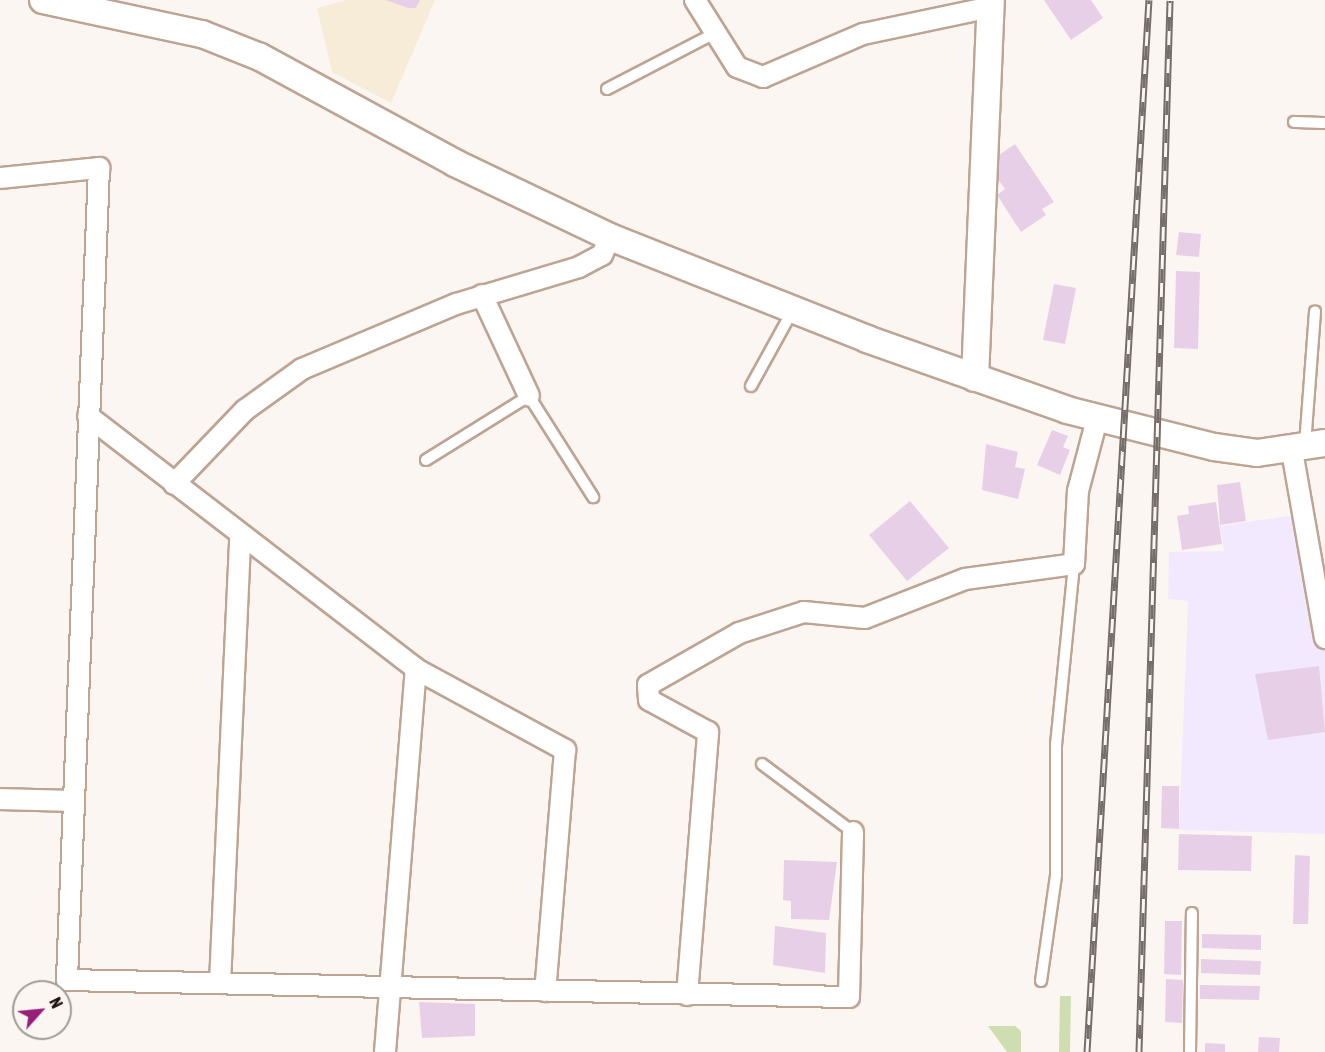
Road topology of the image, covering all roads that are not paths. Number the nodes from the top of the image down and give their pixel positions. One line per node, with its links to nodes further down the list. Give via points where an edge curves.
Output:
1 (43, 0): 9 (street, via 202,34 260,57 455,163)
2 (695, 0): 4 (street)
3 (991, 4): 4 (street, via 863,34 763,77 737,67); 13 (street)
4 (715, 33): 5 (lane)
5 (607, 89)
6 (1294, 122): 7 (lane)
7 (1325, 123)
8 (0, 178): 16 (street, via 99,168)
9 (610, 237): 10 (street, via 602,255 579,267); 11 (street)
10 (482, 295): 15 (street); 20 (street, via 302,369 244,410)
11 (792, 310): 13 (street); 14 (lane)
12 (1315, 311): 18 (lane)
13 (975, 378): 17 (street)
14 (751, 386)
15 (529, 396): 19 (lane); 21 (lane)
16 (88, 416): 20 (street); 29 (street)
17 (1097, 419): 18 (street, via 1214,447); 24 (street, via 1078,491)
18 (1307, 448): 23 (street)
19 (426, 460)
20 (174, 484): 22 (street)
21 (593, 496)
22 (240, 535): 26 (street); 33 (street)
23 (1319, 563): 25 (street)
24 (1074, 564): 32 (lane, via 1056,745 1056,875); 36 (street, via 965,579 865,618 804,612 740,633 648,685 649,700 708,732)
25 (1325, 638)
26 (416, 669): 34 (street); 35 (street, via 565,750)
27 (762, 764): 30 (lane)
28 (0, 799): 29 (street)
29 (74, 801): 33 (street, via 67,980)
30 (852, 832): 36 (street, via 849,997)
31 (1192, 913): 38 (lane)
32 (1041, 981)
33 (220, 983): 34 (street)
34 (390, 987): 35 (street); 37 (street)
35 (545, 991): 36 (street)
36 (687, 995)
37 (385, 1052)
38 (1190, 1052)

